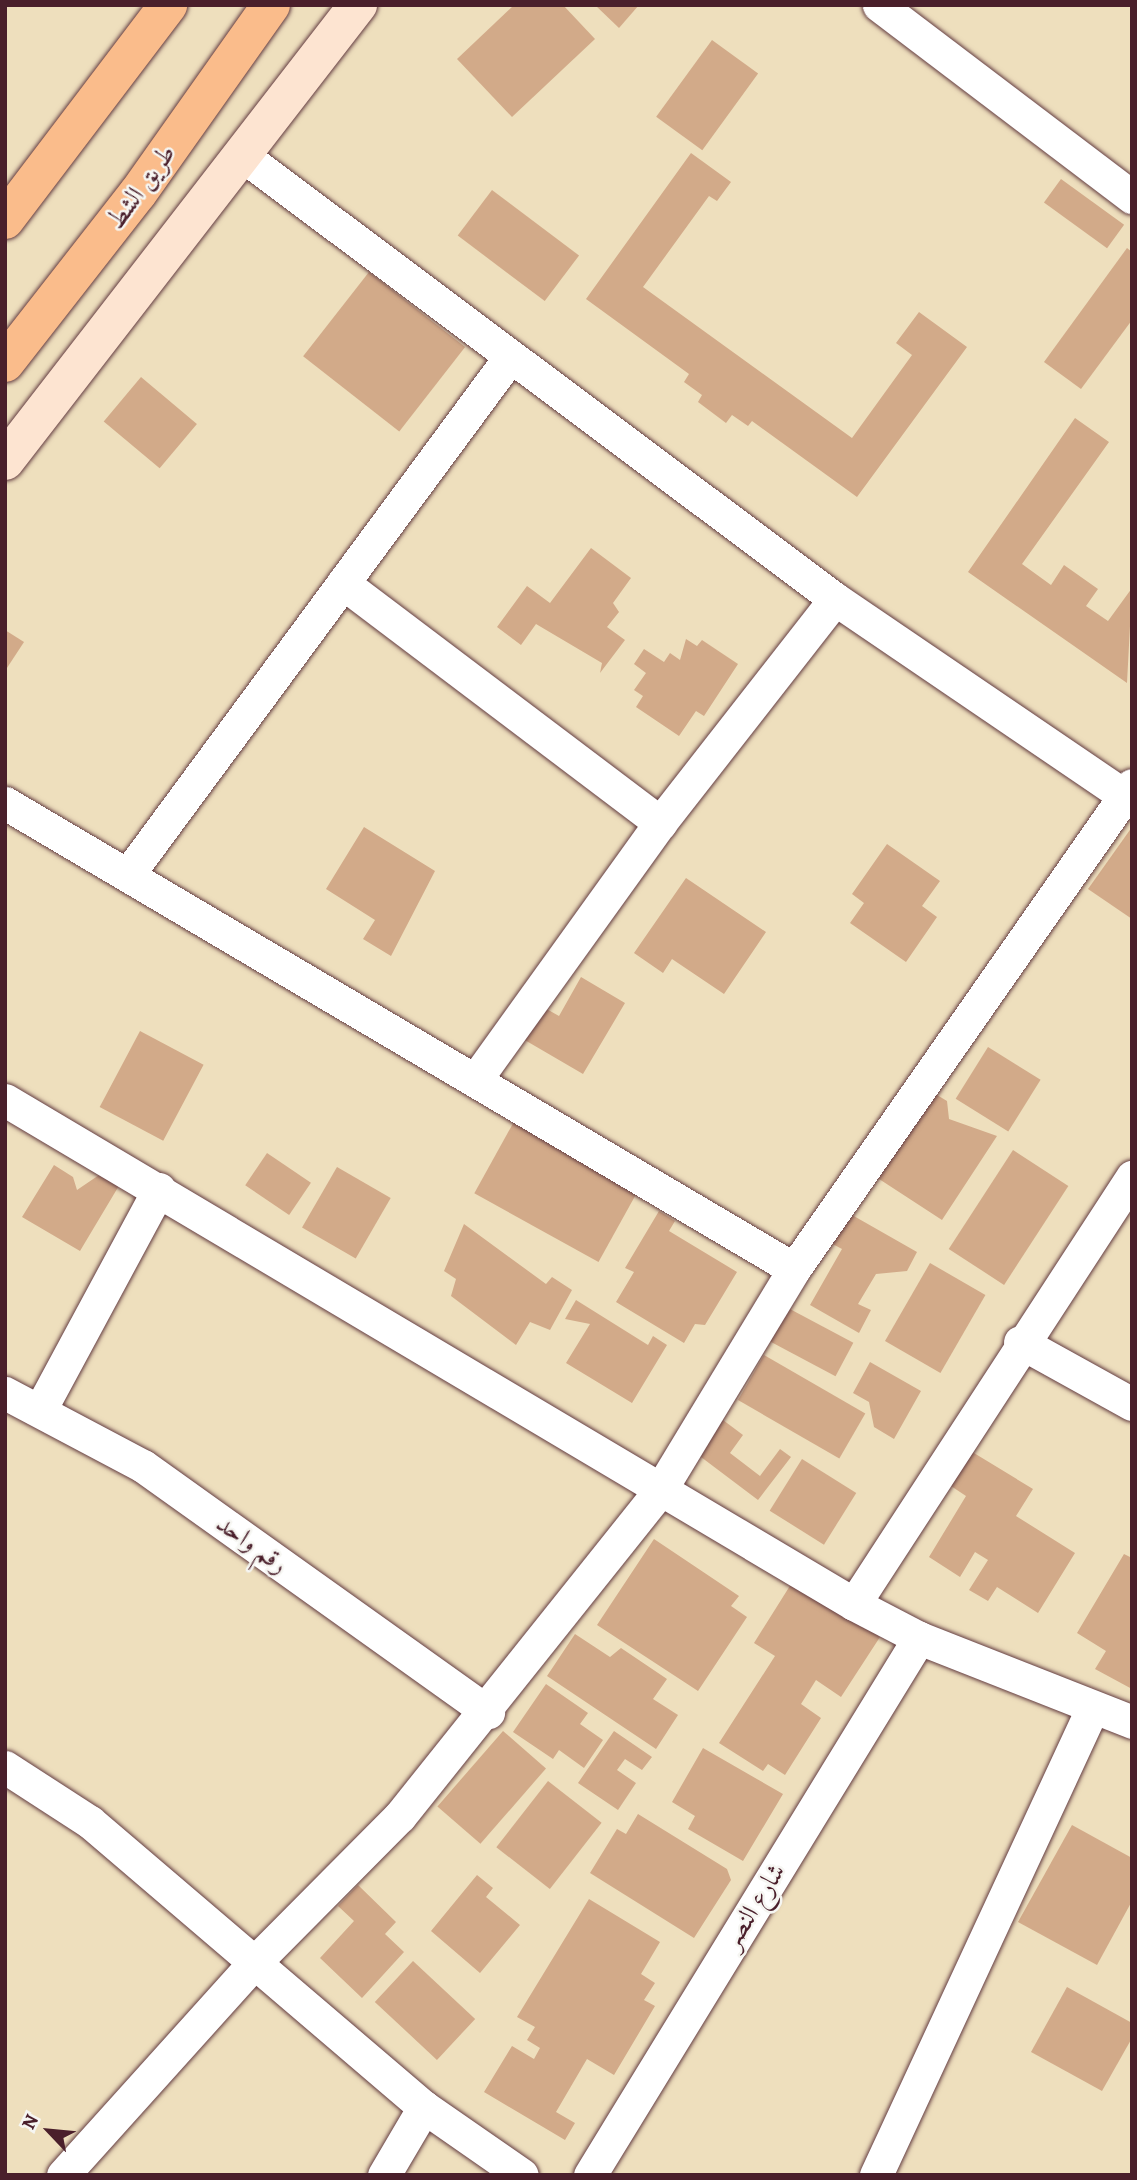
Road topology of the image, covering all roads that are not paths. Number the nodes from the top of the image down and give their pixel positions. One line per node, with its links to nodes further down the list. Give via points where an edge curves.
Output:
1 (168, 5): 7 (main road)
2 (271, 5): 9 (main road, طريق الشط, via 138,193)
3 (358, 5): 5 (street)
4 (879, 5): 6 (street)
5 (242, 155): 8 (street); 10 (street)
6 (1132, 197)
7 (5, 220)
8 (510, 356): 11 (street); 12 (street)
9 (5, 363)
10 (5, 461)
11 (343, 583): 15 (street); 16 (street)
12 (835, 599): 13 (street); 15 (street)
13 (1129, 794): 21 (street)
14 (5, 803): 16 (street)
15 (660, 823): 17 (street)
16 (129, 873): 17 (street)
17 (476, 1079): 21 (street)
18 (5, 1100): 20 (street)
19 (1132, 1177): 22 (street)
20 (159, 1189): 25 (street); 26 (street)
21 (794, 1269): 26 (street)
22 (1020, 1342): 24 (street); 27 (street)
23 (5, 1393): 25 (street, رقم واحد)
24 (1132, 1404)
25 (40, 1410): 30 (street, رقم واحد, via 143,1466)
26 (659, 1492): 27 (street); 30 (street)
27 (854, 1604): 28 (street)
28 (919, 1638): 29 (street); 38 (street, شارع النصر)
29 (1093, 1709): 31 (street); 39 (street)
30 (488, 1712): 33 (street, via 400,1816)
31 (1132, 1723)
32 (5, 1767): 33 (street, via 90,1822)
33 (256, 1961): 34 (street); 35 (street)
34 (424, 2107): 36 (street); 37 (street)
35 (62, 2175)
36 (384, 2175)
37 (522, 2175)
38 (590, 2175)
39 (876, 2175)

